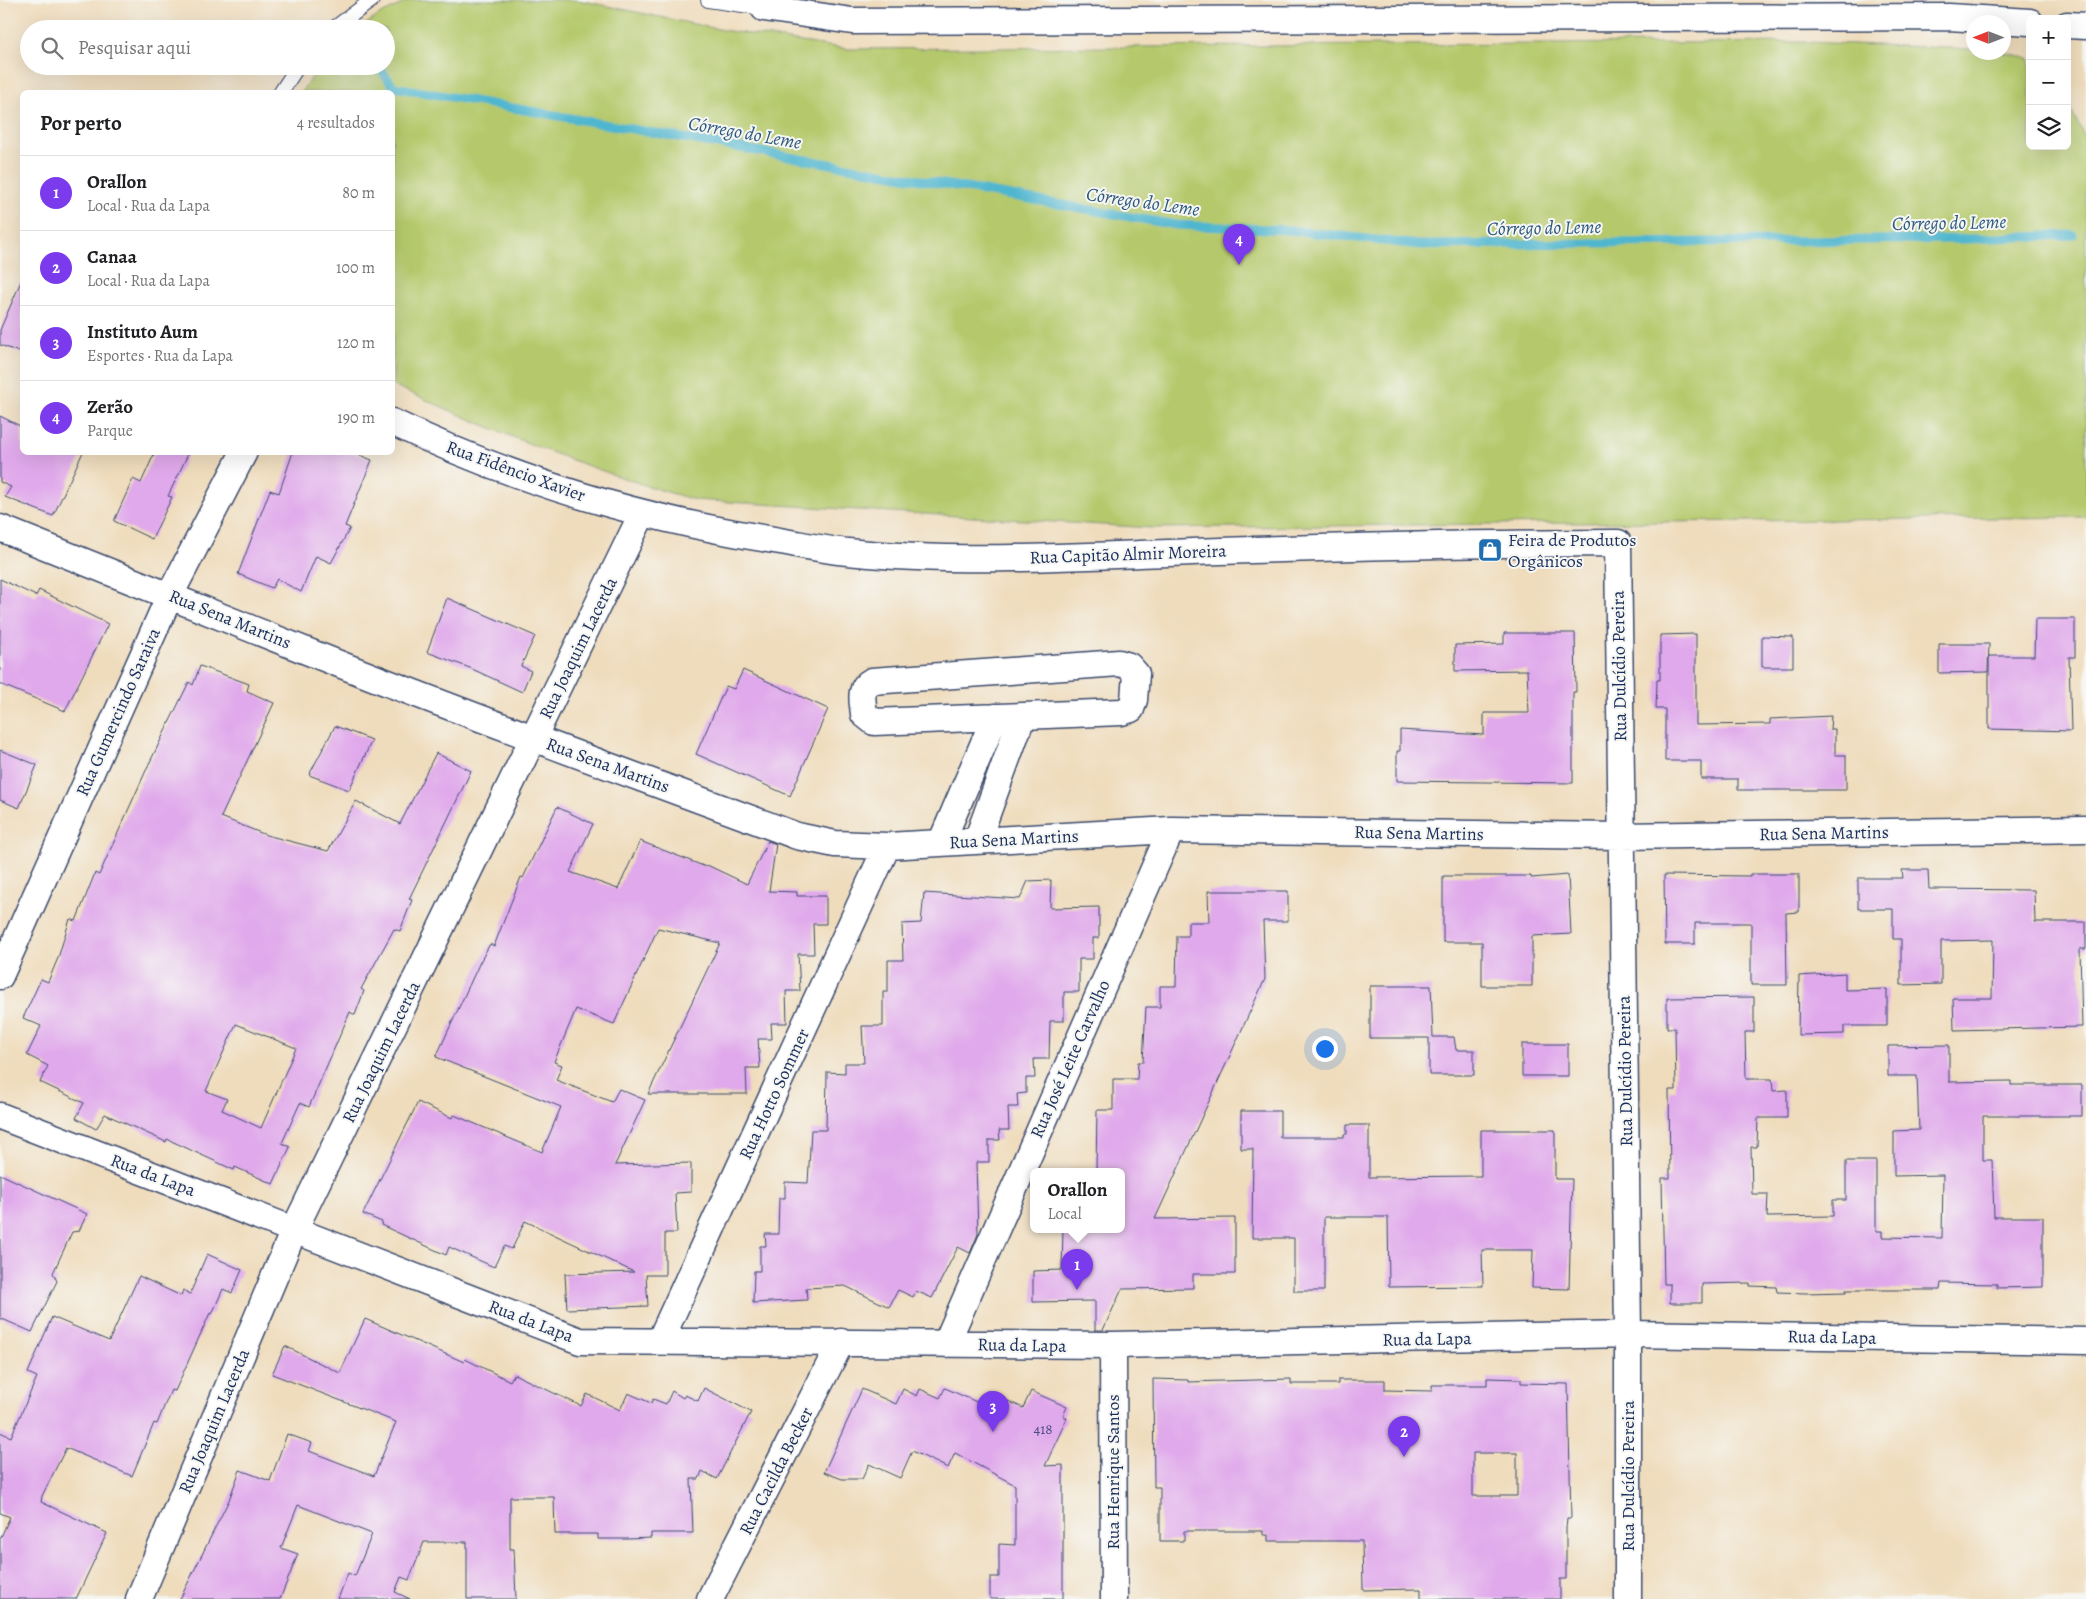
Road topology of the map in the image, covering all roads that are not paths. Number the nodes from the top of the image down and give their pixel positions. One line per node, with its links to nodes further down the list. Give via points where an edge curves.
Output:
1 (372, 0): 4 (lane)
2 (708, 0): 3 (lane)
3 (764, 4): 5 (street, via 852,20 1949,17)
4 (345, 20)
5 (2026, 22)
6 (2071, 25): 7 (street)
7 (2086, 26)
8 (292, 75): 9 (lane)
9 (282, 90)
10 (395, 423): 12 (street, Rua Fidêncio Xavier, via 536,481)
11 (242, 455): 15 (street, Rua Gumercindo Saraiva)
12 (642, 514): 14 (street, Rua Capitão Almir Moreira, via 848,552 952,558 1491,544); 18 (street, Rua Joaquim Lacerda)
13 (0, 528): 15 (street, Rua Sena Martins)
14 (1618, 544): 21 (street, Rua Dulcídio Pereira)
15 (170, 594): 18 (street, Rua Sena Martins, via 319,656); 25 (street, Rua Gumercindo Saraiva)
16 (995, 717): 17 (street); 17 (street, via 874,722 864,714 862,690 865,684 872,682 1119,663 1129,666 1136,674 1130,709); 23 (street)
17 (1022, 717): 22 (street)
18 (535, 738): 24 (street, Rua Sena Martins, via 797,836 834,844); 27 (street, Rua Joaquim Lacerda)
19 (2086, 829): 21 (street, Rua Sena Martins)
20 (1171, 830): 21 (street, Rua Sena Martins); 22 (street, Rua Sena Martins); 32 (street, Rua José Leite Carvalho)
21 (1621, 836): 28 (street, Rua Dulcídio Pereira)
22 (977, 841): 23 (street, Rua Sena Martins)
23 (941, 843): 24 (street, Rua Sena Martins)
24 (887, 846): 29 (street, Rua Hotto Sommer)
25 (0, 976)
26 (0, 1116): 27 (street, Rua da Lapa)
27 (294, 1230): 29 (street, Rua da Lapa, via 580,1341); 34 (street, Rua Joaquim Lacerda)
28 (1628, 1334): 30 (street, Rua da Lapa); 33 (street, Rua da Lapa); 37 (street, Rua Dulcídio Pereira)
29 (660, 1341): 31 (street, Rua da Lapa)
30 (2086, 1341)
31 (841, 1342): 32 (street, Rua da Lapa); 35 (street, Rua Cacilda Becker)
32 (946, 1344): 33 (street, Rua da Lapa)
33 (1113, 1346): 36 (street, Rua Henrique Santos)
34 (138, 1599)
35 (710, 1599)
36 (1114, 1599)
37 (1628, 1599)

